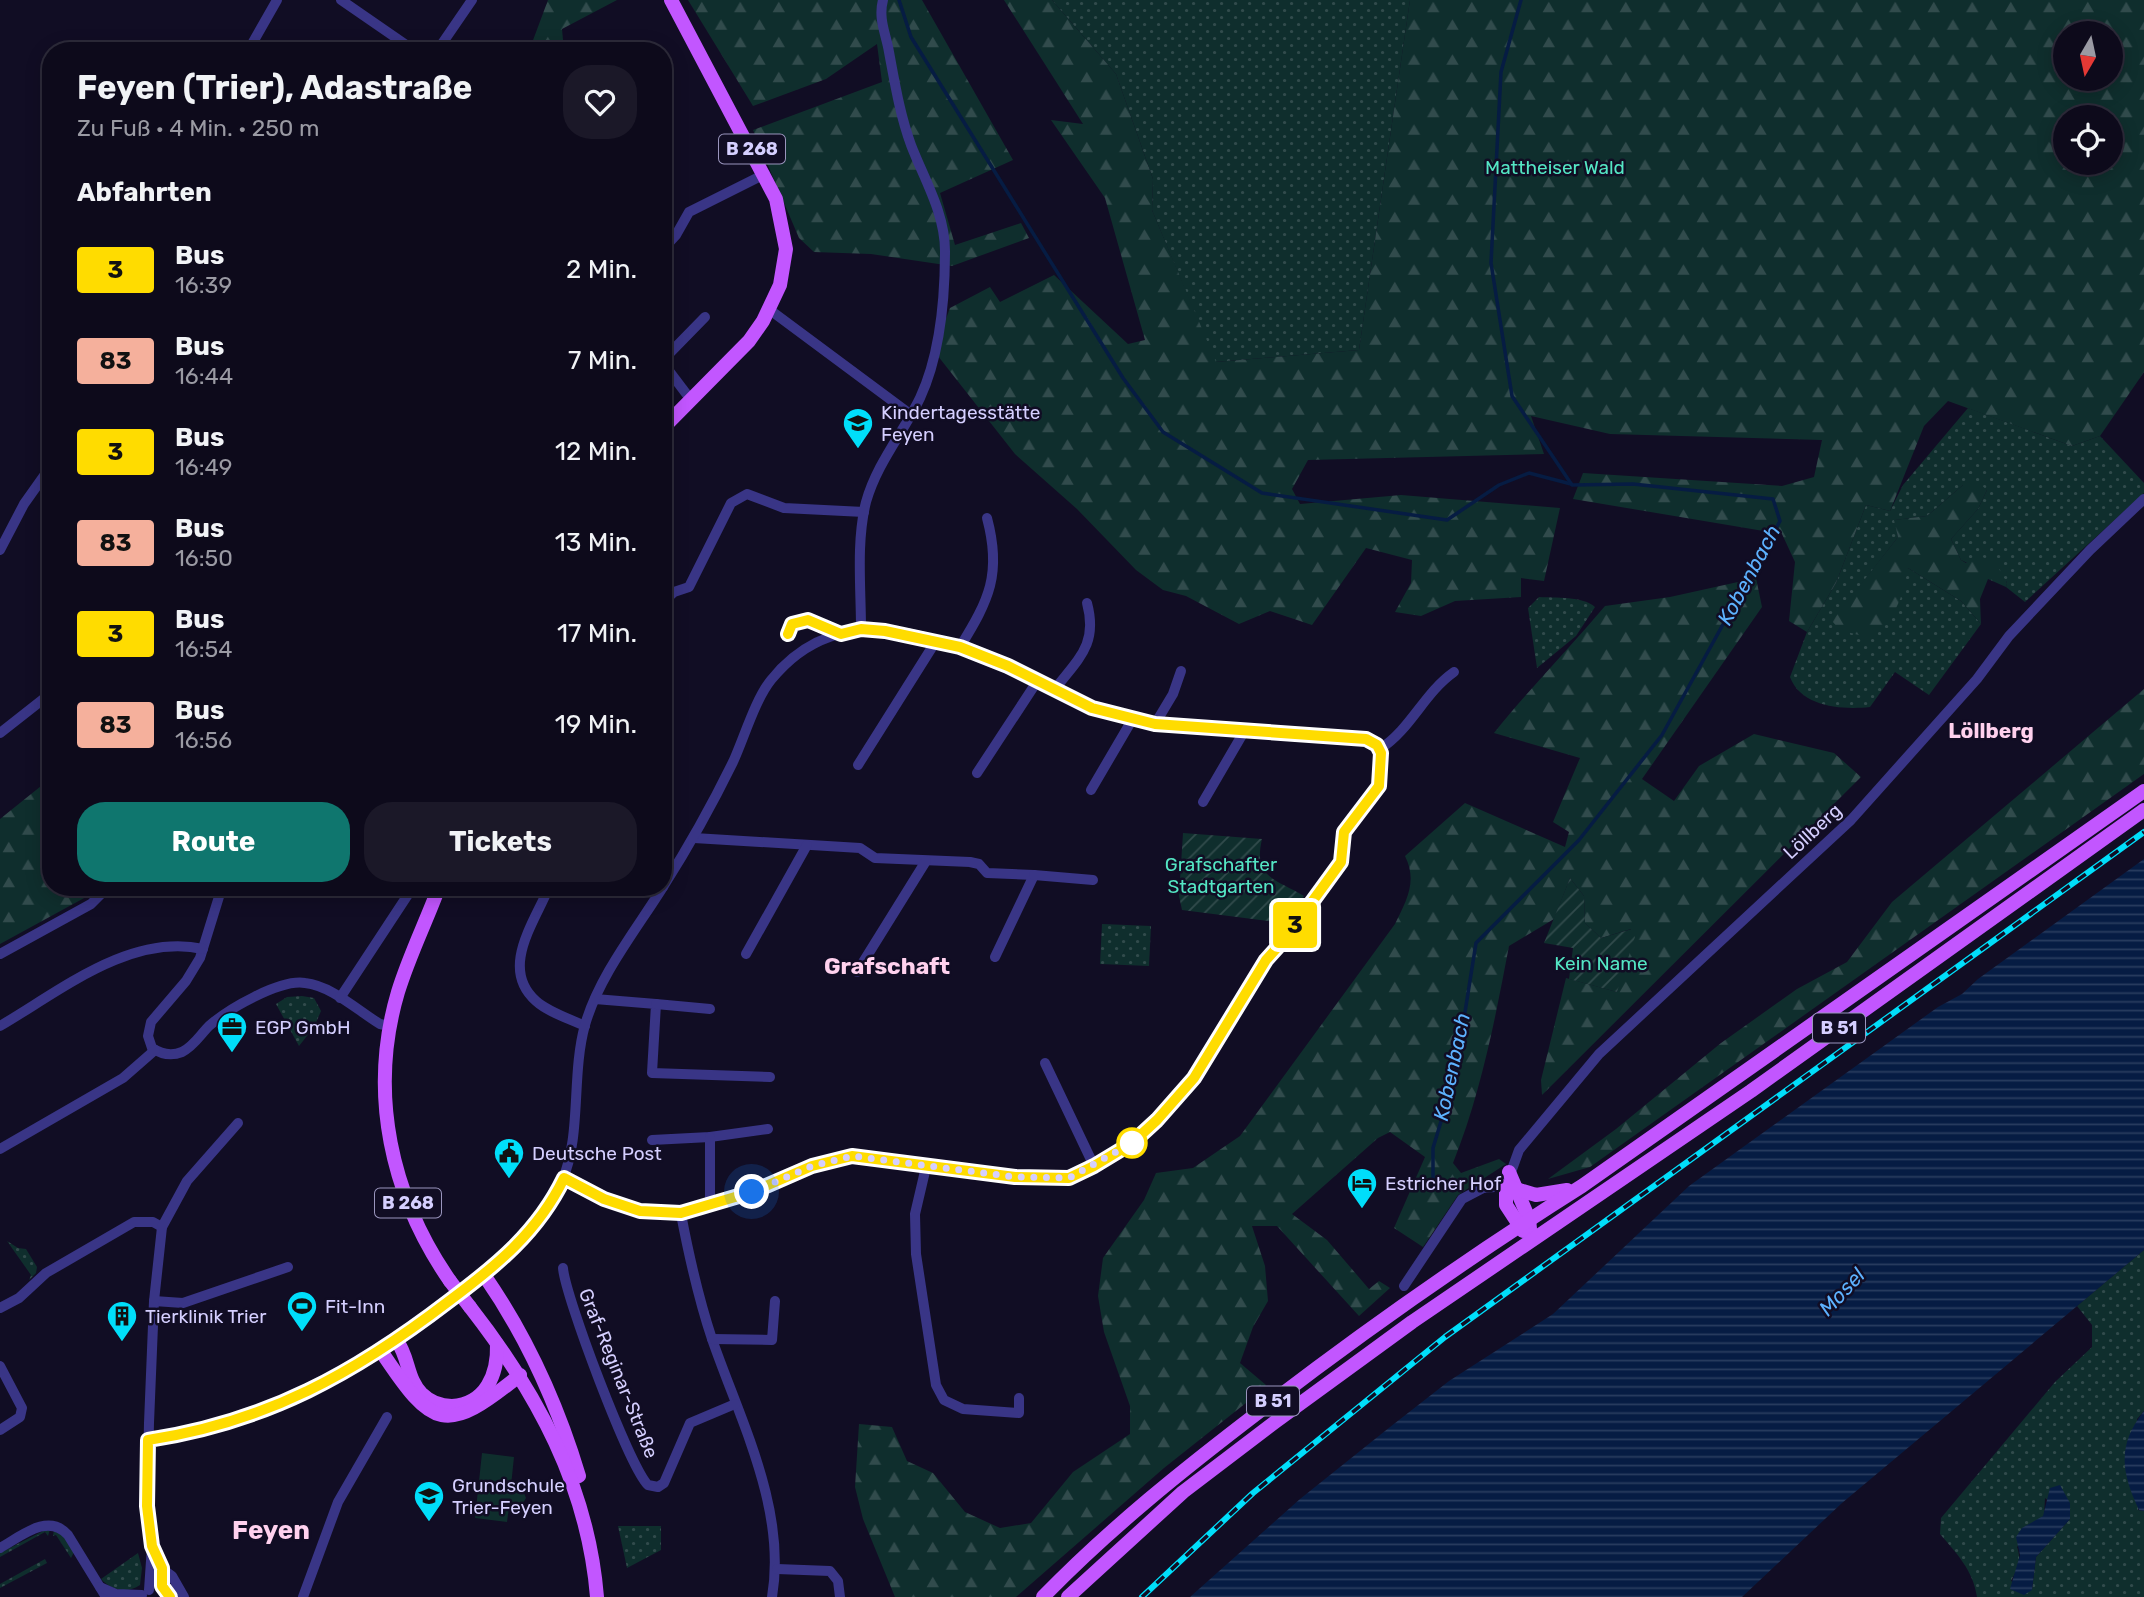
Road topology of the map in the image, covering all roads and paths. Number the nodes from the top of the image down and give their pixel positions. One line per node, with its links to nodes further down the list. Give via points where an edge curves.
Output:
1 (277, 0): 6 (street)
2 (341, 0): 7 (street)
3 (472, 0): 8 (street)
4 (671, 0): 9 (main road, B 268)
5 (883, 0): 16 (street, via 881,25 898,104 929,182 945,247 934,351 926,383)
6 (253, 42)
7 (402, 42)
8 (443, 42)
9 (765, 174): 10 (street, via 689,212); 11 (main road, B 268, via 779,206 785,239 784,269)
10 (672, 240)
11 (770, 310): 15 (main road, B 268, via 748,341); 16 (street)
12 (705, 317): 13 (street)
13 (672, 352)
14 (672, 374): 15 (street)
15 (691, 400): 17 (main road, B 268)
16 (910, 414): 20 (street, via 875,477)
17 (672, 419)
18 (42, 479): 22 (street)
19 (2144, 499): 79 (street, Löllberg, via 2009,636 1977,680 1851,820 1599,1054 1530,1135)
20 (864, 512): 23 (street, via 783,508 747,494 731,503 690,587); 25 (street)
21 (987, 518): 27 (street, via 994,543 989,597)
22 (0, 550)
23 (672, 594)
24 (1087, 603): 31 (street, via 1091,633 1083,652)
25 (861, 629): 26 (street); 44 (street, via 817,643 770,682)
26 (936, 641): 27 (street); 38 (street)
27 (960, 647): 30 (street)
28 (1181, 671): 34 (street)
29 (1454, 671): 37 (street, via 1437,684 1396,737)
30 (1038, 680): 31 (street); 39 (street)
31 (1055, 689): 33 (street, via 1092,708)
32 (42, 700): 36 (street)
33 (1132, 720): 34 (street); 40 (street)
34 (1155, 724): 35 (street)
35 (1245, 730): 37 (street, via 1357,737); 42 (street)
36 (0, 733)
37 (1380, 748): 76 (street, via 1379,786 1344,832 1341,862 1266,960 1194,1078 1132,1143)
38 (858, 765)
39 (977, 773)
40 (1090, 790)
41 (2144, 790): 80 (main road, B 51)
42 (1203, 802)
43 (2144, 810): 87 (main road, B 51, via 1751,1091)
44 (694, 838): 45 (street); 47 (street)
45 (807, 845): 46 (street, via 860,848 875,858); 58 (street)
46 (926, 861): 48 (street, via 970,862 987,873); 60 (street)
47 (672, 873)
48 (1034, 876): 49 (street); 59 (street)
49 (1093, 880)
50 (99, 896): 57 (street)
51 (219, 896): 56 (street)
52 (407, 896): 61 (street)
53 (435, 896): 67 (main road, B 268, via 405,971)
54 (545, 896): 66 (street, via 522,946 519,969 537,1002)
55 (658, 896): 62 (street)
56 (203, 949): 65 (street, via 159,946 120,958); 68 (street, via 186,981 151,1022 148,1037)
57 (0, 954)
58 (746, 954)
59 (995, 957)
60 (857, 972)
61 (340, 998): 67 (street); 68 (street, via 310,984 281,985 216,1021 185,1050 170,1054)
62 (595, 999): 63 (street); 66 (street)
63 (656, 1004): 64 (street); 70 (street, via 652,1073)
64 (710, 1009)
65 (0, 1026)
66 (585, 1026): 78 (street)
67 (390, 1027): 97 (main road, B 268, bridge, via 384,1102 396,1167 418,1229 450,1281)
68 (155, 1050): 75 (street, via 123,1078)
69 (1045, 1063): 76 (street)
70 (770, 1077)
71 (238, 1123): 86 (street, via 187,1181)
72 (768, 1129): 73 (street)
73 (710, 1137): 74 (street); 83 (street)
74 (652, 1140)
75 (0, 1149)
76 (1094, 1166): 77 (street, via 1069,1178)
77 (926, 1167): 83 (street, via 852,1156 812,1166); 101 (street, via 915,1214 916,1254 936,1385 944,1400 963,1409 1019,1413)
78 (564, 1178): 84 (street, via 640,1211); 90 (street, via 529,1234)
79 (1511, 1182): 80 (main road, via 1544,1196); 81 (street); 82 (main road); 85 (main road)
80 (1582, 1186): 85 (main road, B 51)
81 (1483, 1188): 82 (street, via 1494,1191); 91 (street, via 1462,1199)
82 (1506, 1205): 85 (main road)
83 (710, 1206): 84 (street)
84 (681, 1213): 95 (street, via 695,1286)
85 (1524, 1222): 87 (main road); 119 (main road, B 51, via 1316,1368 1170,1480)
86 (162, 1227): 92 (street); 94 (street, via 134,1222 58,1266)
87 (1531, 1240): 120 (main road, B 51, via 1183,1492)
88 (288, 1266): 92 (street, via 183,1303)
89 (563, 1268): 102 (street, Graf-Reginar-Straße, via 570,1301 617,1422 648,1485 664,1483 690,1423)
90 (484, 1275): 96 (street); 106 (main road, via 519,1328 557,1407 582,1484)
91 (1405, 1286)
92 (154, 1301): 105 (street)
93 (775, 1301): 95 (street, via 772,1340)
94 (0, 1308)
95 (712, 1339): 102 (street)
96 (397, 1340): 97 (main road, via 417,1388 428,1399 447,1406 481,1395 496,1370); 98 (street)
97 (498, 1343): 100 (main road, B 268)
98 (381, 1351): 100 (main road, via 411,1395 436,1413 473,1411); 105 (street, via 312,1391 268,1410)
99 (0, 1366): 104 (street, via 22,1412)
100 (520, 1375): 106 (main road, B 268, via 552,1432)
101 (1019, 1398)
102 (735, 1404): 110 (street, via 759,1469)
103 (387, 1417): 115 (street, via 338,1502)
104 (0, 1430)
105 (148, 1440): 107 (street)
106 (582, 1512): 116 (main road, B 268)
107 (152, 1546): 109 (street); 112 (street)
108 (0, 1548): 111 (street, via 37,1527 59,1528)
109 (162, 1568): 113 (street); 114 (street)
110 (777, 1569): 117 (street); 118 (street, via 830,1571 838,1581)
111 (103, 1592): 112 (street)
112 (144, 1594): 113 (street)
113 (167, 1594)
114 (184, 1597)
115 (303, 1597)
116 (597, 1597)
117 (772, 1597)
118 (840, 1597)
119 (1043, 1597)
120 (1068, 1597)

